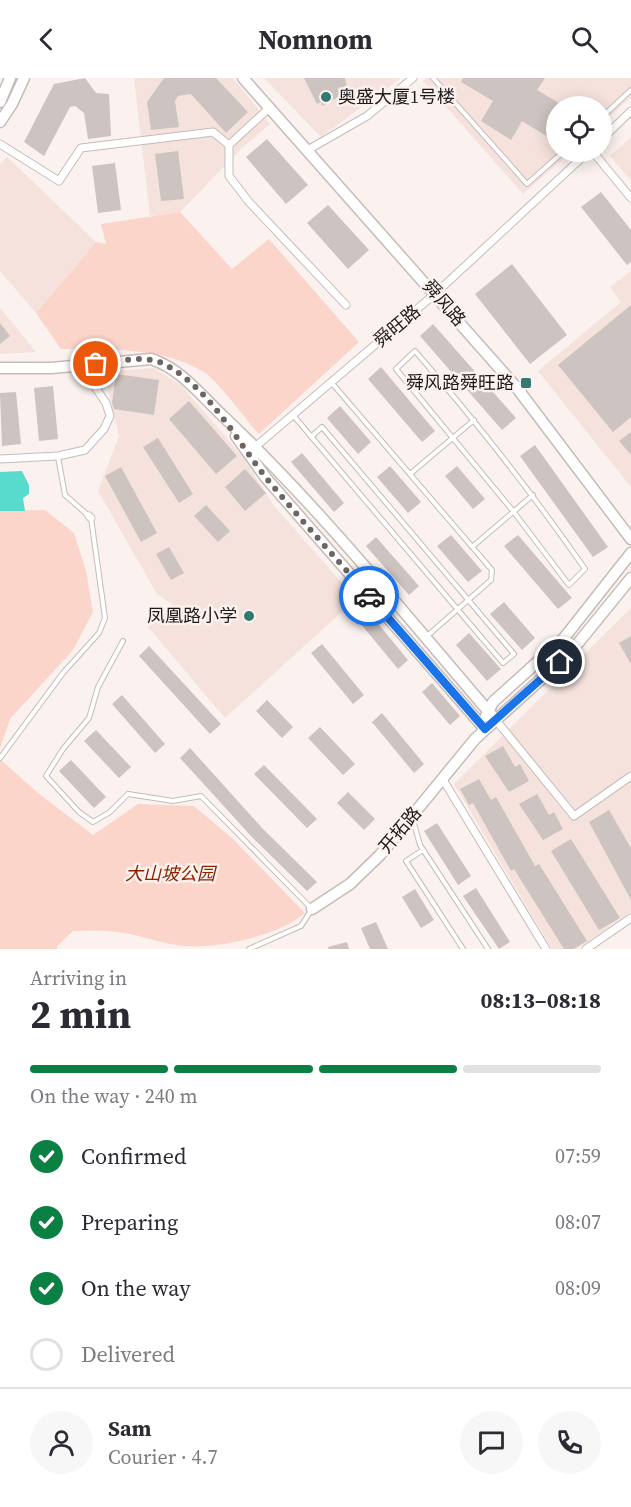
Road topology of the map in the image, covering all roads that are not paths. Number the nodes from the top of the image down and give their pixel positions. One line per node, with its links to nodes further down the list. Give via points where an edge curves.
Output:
1 (24, 78): 8 (main road)
2 (34, 78): 8 (main road)
3 (243, 78): 11 (main road, 舜风路)
4 (413, 78): 17 (street, via 367,116)
5 (433, 78): 18 (lane, via 527,184)
6 (11, 79): 9 (main road)
7 (631, 90): 10 (lane)
8 (18, 91): 13 (main road)
9 (0, 102)
10 (612, 108)
11 (268, 109): 16 (street); 17 (main road, 舜风路)
12 (631, 111): 14 (street)
13 (0, 122)
14 (612, 129)
15 (0, 144): 16 (street, via 59,181 81,148 213,132)
16 (229, 145): 23 (street, via 229,176)
17 (306, 151): 22 (main road, 舜风路)
18 (552, 162)
19 (577, 162): 22 (street, 舜旺路)
20 (601, 162): 21 (street)
21 (631, 198)
22 (436, 294): 26 (street, 舜旺路); 38 (main road, 舜风路, via 517,388)
23 (346, 305)
24 (96, 364): 25 (main road); 28 (main road, via 151,359 164,364); 33 (street, via 93,384 110,416 85,450)
25 (0, 368)
26 (330, 382): 27 (street, 舜旺路); 35 (lane)
27 (292, 414): 30 (lane); 32 (street, 舜旺路)
28 (222, 416): 32 (main road); 47 (main road, via 266,478)
29 (474, 420): 31 (lane); 31 (lane, via 415,351 396,369); 36 (lane)
30 (311, 437): 42 (lane, via 322,427); 43 (lane)
31 (453, 438): 35 (lane); 37 (lane)
32 (255, 447): 44 (main road, via 276,466)
33 (58, 456): 34 (street); 48 (lane, via 65,495 90,517 105,618 99,633 63,673)
34 (0, 459)
35 (410, 474): 39 (lane)
36 (533, 495): 37 (lane); 37 (lane, via 585,569 568,585)
37 (513, 511): 39 (lane)
38 (631, 539)
39 (472, 547): 42 (lane, via 492,570 491,580)
40 (631, 553): 46 (main road, 开拓路, via 564,638 493,702)
41 (631, 578): 46 (main road, 开拓路, via 570,653)
42 (470, 599): 43 (lane); 43 (lane, via 514,654 503,663)
43 (457, 610): 44 (lane)
44 (425, 638): 46 (main road)
45 (123, 641): 53 (lane, via 98,687 89,718 45,776 93,822 128,794 173,801 201,796)
46 (492, 715): 47 (main road, 开拓路); 49 (street, via 574,816)
47 (483, 727): 50 (main road, 开拓路)
48 (0, 758)
49 (631, 776)
50 (442, 778): 51 (main road, 开拓路); 58 (street)
51 (412, 816): 52 (lane); 53 (main road, 开拓路, via 350,884)
52 (423, 850): 56 (lane, via 406,861); 57 (lane)
53 (312, 909): 55 (lane, via 301,926)
54 (631, 918): 59 (street)
55 (249, 949)
56 (463, 949)
57 (488, 949)
58 (546, 949)
59 (586, 949)

